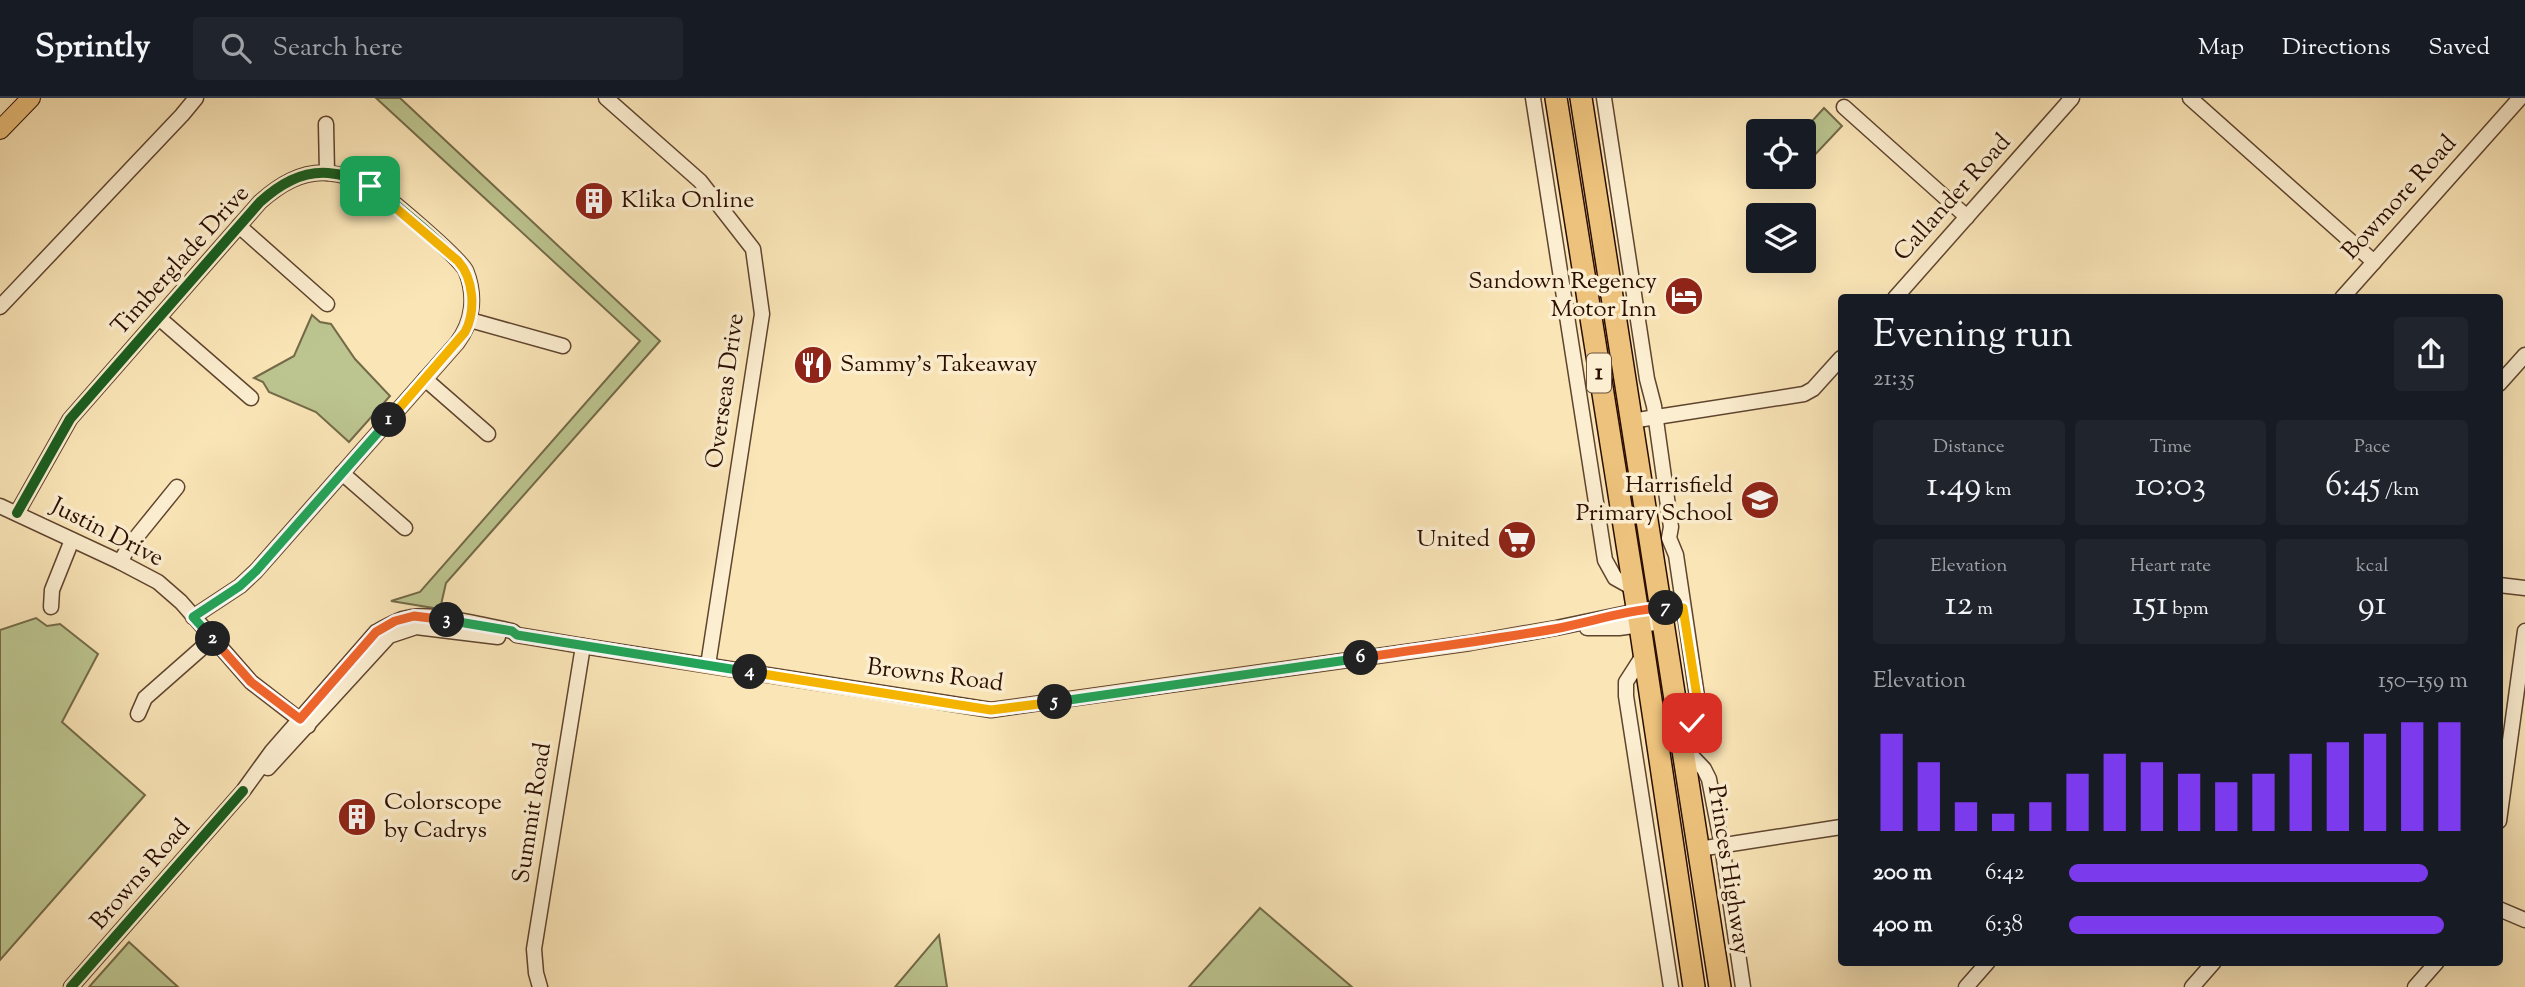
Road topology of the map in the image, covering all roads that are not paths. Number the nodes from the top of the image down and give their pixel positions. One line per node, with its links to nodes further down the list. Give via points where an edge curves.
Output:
1 (31, 98): 14 (main road)
2 (196, 98): 23 (street)
3 (606, 98): 54 (street, Overseas Drive, via 699,181 753,249 762,314)
4 (1533, 98): 43 (street, via 1605,559 1615,578)
5 (1556, 98): 15 (highway, Princes Highway / 1)
6 (1566, 98): 15 (highway)
7 (1581, 98): 33 (highway, Princes Highway / 1)
8 (1604, 98): 32 (street)
9 (2072, 98): 17 (street, Callander Road)
10 (2190, 98): 19 (street)
11 (2520, 98): 19 (street, Bowmore Road)
12 (1844, 107): 17 (street)
13 (326, 124): 16 (street)
14 (0, 130)
15 (1563, 147): 43 (highway, Princes Highway / 1)
16 (327, 173): 18 (street, Timberglade Drive, via 285,183); 25 (street, Timberglade Drive, via 347,176 379,191 458,261 470,286)
17 (1967, 217): 20 (street, Callander Road)
18 (239, 226): 22 (street); 24 (street, Timberglade Drive)
19 (2374, 262): 21 (street, Bowmore Road)
20 (1899, 294)
21 (2346, 294)
22 (327, 304)
23 (0, 307)
24 (159, 318): 31 (street); 38 (street, Timberglade Drive, via 69,419)
25 (470, 320): 26 (street); 29 (street, via 457,343)
26 (563, 345)
27 (2525, 355): 30 (street)
28 (1838, 361): 32 (street, via 1804,394)
29 (425, 379): 34 (street); 35 (street)
30 (2503, 380)
31 (251, 398)
32 (1655, 417): 33 (street); 46 (street, via 1669,538 1676,555)
33 (1631, 421): 47 (highway, Princes Highway / 1)
34 (488, 434)
35 (342, 473): 39 (street); 48 (street, via 249,578)
36 (177, 487): 41 (street)
37 (0, 506): 38 (street, Justin Drive)
38 (17, 513): 40 (street, Justin Drive)
39 (405, 527)
40 (72, 540): 41 (street, Justin Drive); 45 (street, via 52,590)
41 (121, 562): 48 (street, Justin Drive, via 158,582)
42 (2503, 585): 44 (street)
43 (1633, 588): 49 (highway, Princes Highway / 1)
44 (2525, 588)
45 (51, 607)
46 (1683, 608): 47 (street, Browns Road); 57 (street, via 1698,703)
47 (1661, 615): 49 (street, Browns Road); 57 (highway, Princes Highway / 1)
48 (193, 617): 51 (street, Justin Drive)
49 (1638, 618): 53 (highway, Princes Highway / 1); 54 (street, Browns Road, via 991,710)
50 (2525, 631): 58 (street)
51 (212, 639): 55 (street, via 145,698); 56 (street, Justin Drive)
52 (583, 646): 54 (street, Browns Road); 56 (street, Browns Road, via 440,619 414,616 395,621 376,632); 71 (street, Summit Road, via 534,949)
53 (1643, 654): 60 (highway, Princes Highway / 1); 72 (street, via 1626,682 1626,696)
54 (708, 665)
55 (138, 714)
56 (300, 727): 70 (street, Browns Road, via 272,751 243,792)
57 (1681, 745): 59 (highway, Princes Highway / 1); 62 (street, via 1709,779)
58 (2503, 792)
59 (1692, 816): 60 (highway); 63 (highway, Princes Highway / 1)
60 (1667, 820): 64 (highway, Princes Highway / 1)
61 (1838, 827): 62 (street)
62 (1722, 846): 63 (street); 75 (street)
63 (1699, 849): 64 (highway); 74 (highway, Princes Highway / 1)
64 (1674, 852): 73 (highway, Princes Highway / 1)
65 (2503, 911): 66 (street)
66 (2525, 920)
67 (1984, 966): 76 (street)
68 (2210, 966): 77 (street)
69 (2433, 966): 78 (street)
70 (71, 987)
71 (540, 987)
72 (1671, 987)
73 (1694, 987)
74 (1720, 987)
75 (1743, 987)
76 (1966, 987)
77 (2192, 987)
78 (2415, 987)

